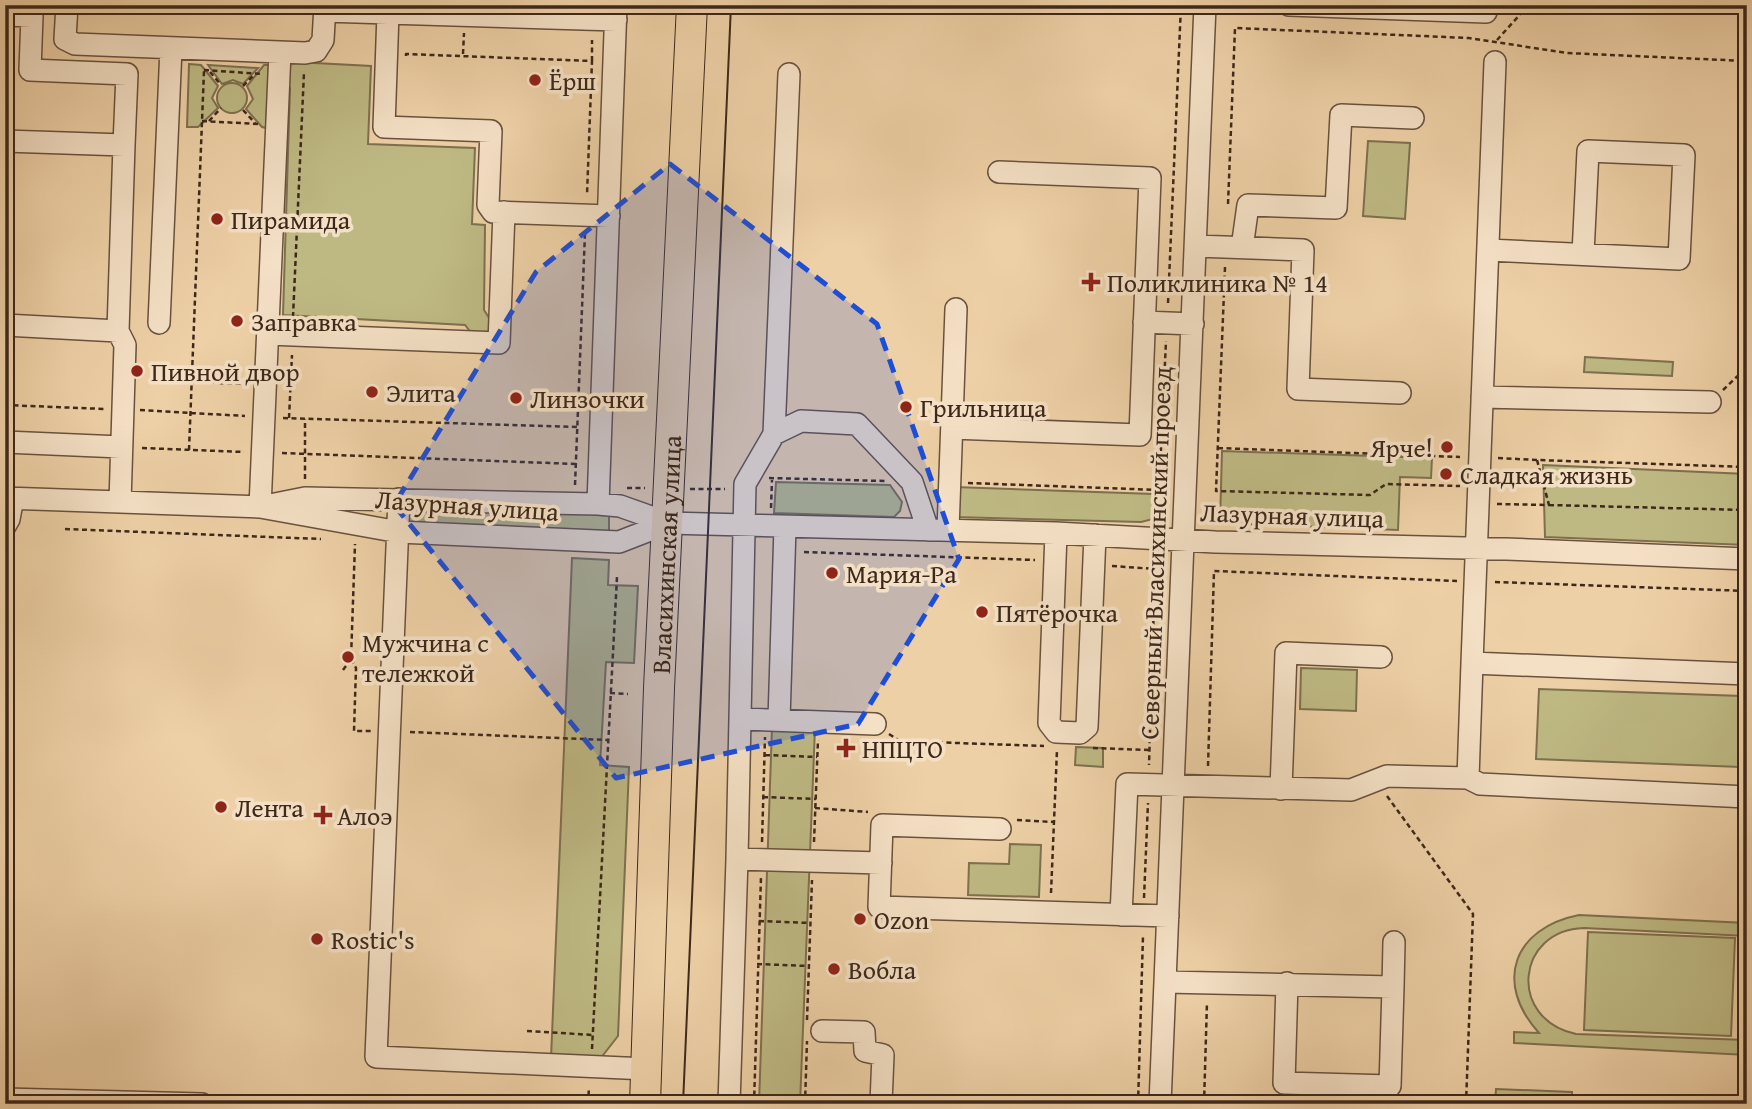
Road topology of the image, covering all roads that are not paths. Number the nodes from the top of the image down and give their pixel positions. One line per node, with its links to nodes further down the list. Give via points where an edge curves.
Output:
1 (66, 5): 12 (street, via 65,39 75,44)
2 (692, 5): 45 (highway, Власихинская улица)
3 (1205, 5): 22 (street, Северный Власихинский проезд)
4 (1289, 5): 5 (street, via 1486,12)
5 (1486, 5)
6 (324, 8): 9 (street); 13 (street, via 323,40 316,51)
7 (458, 10): 8 (street); 9 (street)
8 (556, 12): 10 (street)
9 (388, 13): 20 (street, via 384,127 491,131 488,205 493,212)
10 (616, 13): 21 (street)
11 (5, 15): 18 (street, via 32,16 30,70 127,74)
12 (171, 48): 13 (street); 28 (street)
13 (280, 52): 32 (street)
14 (1495, 62): 24 (street)
15 (789, 74): 37 (street)
16 (1413, 118): 23 (street, via 1341,115 1336,208 1248,205)
17 (5, 141): 18 (street)
18 (124, 145): 31 (street)
19 (999, 172): 27 (street, via 1150,178)
20 (504, 212): 21 (street); 32 (street, via 499,343)
21 (609, 216): 43 (street)
22 (1196, 246): 23 (street); 29 (street, Северный Власихинский проезд)
23 (1234, 247): 33 (street, via 1303,250 1298,389)
24 (1488, 250): 25 (street); 34 (street)
25 (1583, 254): 25 (street, via 1679,259 1684,155 1588,151)
26 (956, 309): 36 (street)
27 (1144, 322): 29 (street); 36 (street, via 1140,435)
28 (159, 323)
29 (1193, 324): 53 (street, Северный Власихинский проезд)
30 (5, 325): 31 (street)
31 (118, 331): 39 (street, via 125,345)
32 (268, 334): 44 (street)
33 (1400, 393)
34 (1482, 397): 35 (street); 54 (street)
35 (1710, 402)
36 (952, 428): 49 (street)
37 (774, 434): 47 (street, via 745,484); 49 (street, via 801,421 857,424 912,482)
38 (5, 442): 39 (street)
39 (121, 447): 42 (street)
40 (9, 498): 42 (street, Лазурная улица); 46 (street)
41 (400, 499): 43 (street, Лазурная улица); 44 (street, Лазурная улица, via 305,499); 50 (street)
42 (120, 502): 44 (street, Лазурная улица)
43 (598, 504): 45 (street, Лазурная улица, via 620,506)
44 (260, 507): 50 (street, Лазурная улица)
45 (668, 523): 47 (street, Лазурная улица); 50 (street, Лазурная улица, via 619,542); 76 (highway, Власихинская улица)
46 (5, 526)
47 (745, 526): 48 (street, Лазурная улица); 59 (street)
48 (785, 527): 49 (street, Лазурная улица); 60 (street)
49 (938, 530): 51 (street, Лазурная улица)
50 (399, 532): 76 (street, via 376,1057)
51 (1056, 533): 52 (street, Лазурная улица); 52 (street, via 1049,723 1056,732 1080,733 1087,727)
52 (1096, 535): 53 (street, Лазурная улица)
53 (1184, 540): 54 (street, Лазурная улица); 63 (street, Северный Власихинский проезд)
54 (1476, 548): 55 (street, Лазурная улица); 57 (street)
55 (1747, 559)
56 (1381, 657): 64 (street, via 1286,653)
57 (1472, 663): 58 (street); 62 (street)
58 (1747, 674)
59 (741, 719): 60 (street); 67 (street)
60 (773, 720): 61 (street)
61 (875, 724)
62 (1468, 778): 64 (street, via 1387,776 1351,790); 65 (street, via 1480,784)
63 (1173, 786): 64 (street); 69 (street, via 1127,784); 70 (street, Северный Власихинский проезд)
64 (1281, 789)
65 (1747, 797)
66 (1000, 829): 68 (street, via 882,825)
67 (737, 859): 68 (street); 80 (street)
68 (881, 863): 69 (street, via 879,907)
69 (1121, 915): 70 (street)
70 (1168, 916): 72 (street, Северный Власихинский проезд)
71 (1395, 942): 74 (street)
72 (1166, 982): 73 (street); 82 (street, Северный Власихинский проезд)
73 (1287, 983): 74 (street); 74 (street, via 1284,1083 1390,1086)
74 (1393, 987)
75 (812, 1029): 81 (street, via 864,1032 865,1051 883,1055 881,1103)
76 (646, 1069): 79 (highway, Власихинская улица)
77 (5, 1098): 78 (street)
78 (202, 1104)
79 (645, 1104)
80 (729, 1104)
81 (876, 1104)
82 (1160, 1104)

